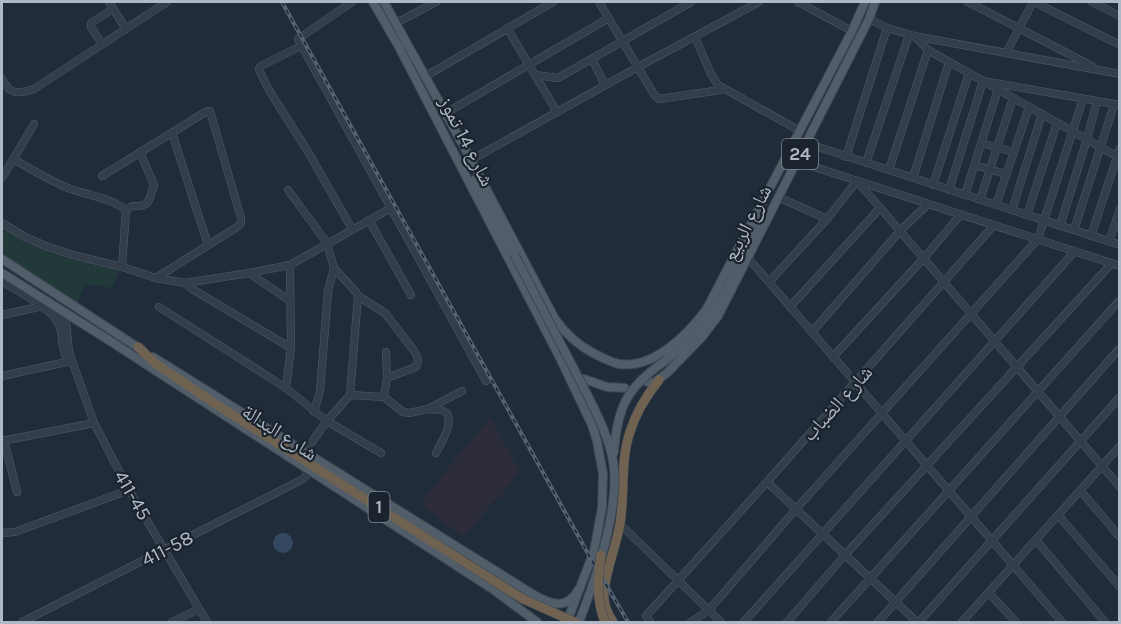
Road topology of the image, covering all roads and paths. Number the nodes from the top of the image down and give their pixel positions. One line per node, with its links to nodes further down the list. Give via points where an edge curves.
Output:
1 (164, 2): 24 (street)
2 (352, 2): 31 (street, via 298,39)
3 (373, 2): 133 (main road, شارع 14 تموز)
4 (384, 2): 20 (main road, شارع 14 تموز)
5 (436, 2): 20 (street)
6 (553, 2): 21 (street)
7 (599, 2): 18 (street)
8 (691, 2): 28 (street)
9 (756, 2): 27 (street)
10 (798, 2): 25 (street)
11 (865, 2): 25 (main road, شارع الربيع / 24)
12 (875, 2): 19 (main road, شارع الربيع / 24)
13 (968, 2): 23 (street)
14 (1033, 2): 23 (street); 30 (street)
15 (1092, 2): 17 (street)
16 (111, 5): 24 (street); 29 (street, via 91,23)
17 (1119, 16)
18 (609, 18): 28 (street); 36 (street)
19 (869, 19): 22 (street); 63 (main road, شارع الربيع / 24)
20 (396, 23): 42 (main road, شارع 14 تموز)
21 (507, 28): 36 (street); 42 (street)
22 (887, 28): 26 (street); 70 (street)
23 (1019, 28): 33 (street); 38 (street)
24 (126, 29): 29 (street)
25 (852, 31): 59 (main road, شارع الربيع / 24)
26 (911, 35): 32 (street); 33 (street); 75 (street)
27 (695, 37): 37 (street); 46 (street, via 713,79)
28 (622, 41): 34 (street); 37 (street)
29 (102, 44): 43 (street, via 34,89 14,92)
30 (1119, 45)
31 (301, 46): 92 (street); 106 (street, via 259,69)
32 (928, 50): 35 (street); 77 (street)
33 (1006, 53): 38 (street)
34 (592, 59): 41 (street, via 558,78); 45 (street)
35 (949, 62): 39 (street); 82 (street)
36 (529, 64): 41 (street); 54 (street)
37 (638, 67): 45 (street); 46 (street, via 659,99)
38 (1099, 70): 40 (street)
39 (969, 73): 44 (street); 84 (street)
40 (1119, 74)
41 (535, 75): 53 (street)
42 (426, 76): 54 (main road, شارع 14 تموز)
43 (2, 80)
44 (983, 81): 47 (street); 49 (street); 86 (street)
45 (605, 85): 53 (street)
46 (723, 88): 59 (street)
47 (998, 90): 48 (street); 64 (street)
48 (1013, 98): 52 (street); 65 (street)
49 (1083, 99): 50 (street); 60 (street)
50 (1097, 101): 51 (street); 62 (street)
51 (1117, 105): 66 (street)
52 (1029, 107): 55 (street); 69 (street)
53 (557, 112): 73 (street)
54 (446, 113): 58 (main road, شارع 14 تموز)
55 (1042, 114): 56 (street); 96 (street)
56 (1057, 123): 60 (street); 98 (street)
57 (34, 124): 72 (street)
58 (451, 124): 73 (main road, شارع 14 تموز); 180 (main road, bridge, via 460,155 593,408)
59 (800, 131): 148 (main road, شارع الربيع / 24, via 706,310 680,340)
60 (1072, 131): 62 (street); 101 (street)
61 (172, 133): 68 (street); 113 (street); 113 (street, via 210,111 241,223)
62 (1087, 139): 66 (street); 104 (street)
63 (806, 143): 70 (street); 74 (main road, شارع الربيع / 24)
64 (981, 143): 65 (street); 76 (street)
65 (997, 147): 69 (street); 78 (street)
66 (1101, 147): 71 (street); 107 (street)
67 (1119, 148): 71 (street)
68 (140, 152): 80 (street); 95 (street, via 154,185 146,204)
69 (1014, 152): 79 (street)
70 (846, 157): 75 (street)
71 (1118, 157): 109 (street)
72 (13, 159): 81 (street); 95 (street, via 52,181)
73 (471, 160): 130 (main road, شارع 14 تموز)
74 (796, 161): 83 (street); 89 (main road, شارع الربيع / 24)
75 (866, 163): 77 (street)
76 (974, 165): 78 (street); 87 (street)
77 (889, 170): 82 (street)
78 (990, 170): 79 (street); 88 (street)
79 (1006, 174): 91 (street)
80 (102, 176)
81 (2, 178)
82 (913, 178): 84 (street)
83 (857, 181): 90 (street); 93 (street); 99 (street)
84 (933, 185): 86 (street)
85 (288, 189): 112 (street)
86 (949, 190): 87 (street)
87 (965, 195): 88 (street)
88 (980, 200): 91 (street)
89 (776, 201): 99 (street); 116 (main road, شارع الربيع / 24); 180 (main road, bridge, via 757,226 705,323 638,383 626,399 617,426)
90 (928, 204): 97 (street); 108 (street)
91 (996, 205): 96 (street)
92 (391, 208): 100 (street); 157 (street)
93 (880, 208): 108 (street); 138 (street)
94 (1119, 209): 105 (street)
95 (126, 210): 121 (street)
96 (1012, 210): 98 (street)
97 (961, 214): 103 (street); 117 (street)
98 (1027, 215): 101 (street)
99 (827, 219): 127 (street)
100 (369, 220): 106 (street); 131 (street)
101 (1044, 220): 104 (street); 110 (street)
102 (2, 223): 121 (street, via 48,247)
103 (994, 225): 110 (street); 128 (street, شارع الضباب)
104 (1060, 225): 107 (street)
105 (1117, 227): 111 (street)
106 (352, 230): 112 (street)
107 (1074, 230): 109 (street)
108 (900, 231): 117 (street); 142 (street)
109 (1091, 236): 111 (street)
110 (1038, 239): 115 (street); 140 (street)
111 (1109, 241): 114 (street)
112 (327, 243): 120 (street); 122 (street)
113 (208, 245): 125 (street)
114 (1119, 245)
115 (1074, 251): 119 (street); 143 (street)
116 (748, 258): 127 (street); 158 (main road, شارع الربيع / 24, via 712,326)
117 (924, 258): 128 (street); 149 (street)
118 (2, 259): 144 (main road)
119 (1116, 264): 152 (street)
120 (290, 265): 124 (street); 135 (street)
121 (122, 267): 125 (street)
122 (334, 268): 132 (street); 168 (street, via 328,291 320,392)
123 (2, 273): 136 (main road, شارع البدالة)
124 (249, 273): 129 (street); 135 (street)
125 (156, 278): 129 (street)
126 (2, 281): 136 (street)
127 (769, 282): 138 (street)
128 (944, 282): 140 (street); 159 (street, شارع الضباب)
129 (185, 283): 145 (street)
130 (541, 292): 133 (main road, via 532,292); 148 (main road, شارع 14 تموز, via 567,334 598,356 633,364)
131 (411, 295)
132 (358, 297): 155 (street, via 385,313 416,352 416,367); 164 (street)
133 (529, 298): 150 (main road, شارع 14 تموز)
134 (1119, 300): 163 (street)
135 (290, 301): 145 (street)
136 (44, 304): 139 (main road, شارع البدالة); 141 (street); 151 (street, via 58,322 65,355)
137 (159, 307): 160 (street)
138 (790, 307): 142 (street)
139 (56, 308): 151 (street, via 66,322); 183 (main road, شارع البدالة)
140 (970, 314): 143 (street); 169 (street)
141 (2, 315)
142 (812, 332): 149 (street)
143 (994, 341): 152 (street); 173 (street)
144 (138, 347): 179 (highway, 1, via 156,364)
145 (291, 348): 160 (street)
146 (1119, 348): 170 (street)
147 (386, 352): 155 (street)
148 (653, 357): 158 (main road, via 644,366)
149 (833, 357): 159 (street)
150 (561, 360): 153 (main road); 206 (main road, via 592,424 603,474 594,551)
151 (71, 361): 154 (street); 172 (street, 411-45)
152 (1017, 367): 163 (street); 181 (street)
153 (569, 370)
154 (2, 376)
155 (387, 378): 165 (street)
156 (584, 379): 161 (main road)
157 (486, 381)
158 (647, 381): 193 (highway, via 646,396 626,447)
159 (855, 382): 169 (street); 184 (street, شارع الضباب)
160 (286, 388): 168 (street)
161 (625, 388)
162 (462, 391): 167 (street)
163 (1038, 391): 170 (street); 188 (street)
164 (350, 395): 165 (street); 171 (street)
165 (384, 397): 167 (street, via 409,414)
166 (1119, 397): 175 (street)
167 (428, 409): 178 (street, via 441,410 450,420)
168 (314, 412): 171 (street)
169 (882, 413): 173 (street); 190 (street)
170 (1059, 417): 175 (street); 192 (street)
171 (327, 421): 177 (street); 179 (street)
172 (94, 423): 174 (street); 186 (street, 411-45)
173 (905, 440): 181 (street); 195 (street)
174 (3, 441): 189 (street)
175 (1080, 441): 182 (street); 198 (street)
176 (1119, 446): 182 (street)
177 (381, 453)
178 (436, 453)
179 (300, 454): 206 (main road, شارع البدالة, via 542,600 563,603); 211 (highway, 1, bridge, via 513,593 542,609)
180 (613, 462): 200 (main road, bridge, via 613,503)
181 (927, 466): 188 (street); 201 (street)
182 (1101, 466): 185 (street); 187 (street)
183 (310, 471): 199 (street, 411-58, via 303,479); 216 (main road, شارع البدالة)
184 (767, 482): 190 (street); 203 (street, شارع الضباب)
185 (1119, 487)
186 (129, 490): 194 (street, via 15,532); 199 (street, 411-45)
187 (1080, 490): 191 (street); 196 (street)
188 (949, 491): 192 (street); 204 (street)
189 (17, 492)
190 (796, 509): 195 (street); 210 (street)
191 (1058, 515): 197 (street); 205 (street)
192 (971, 516): 198 (street); 208 (street)
193 (620, 524): 203 (street); 218 (highway, via 604,593 605,608)
194 (2, 533)
195 (822, 534): 201 (street); 222 (street)
196 (1119, 537)
197 (1036, 540): 202 (street); 229 (street)
198 (992, 541): 202 (street); 226 (street)
199 (165, 549): 209 (street, 411-45); 213 (street, 411-58)
200 (601, 555): 211 (main road, bridge); 217 (highway, bridge, via 598,592)
201 (845, 555): 204 (street); 223 (street)
202 (1013, 565): 207 (street); 228 (street)
203 (678, 579): 210 (street); 219 (street, شارع الضباب, via 646,616)
204 (870, 579): 208 (street); 224 (street)
205 (1119, 587)
206 (579, 589): 211 (main road)
207 (988, 593): 212 (street); 227 (street)
208 (896, 603): 225 (street); 226 (street)
209 (199, 609): 214 (street); 215 (street, 411-45)
210 (709, 610): 220 (street); 221 (street)
211 (573, 616)
212 (965, 621)
213 (22, 622)
214 (172, 622)
215 (207, 622)
216 (537, 622)
217 (605, 622)
218 (613, 622)
219 (650, 622)
220 (692, 622)
221 (721, 622)
222 (744, 622)
223 (787, 622)
224 (831, 622)
225 (878, 622)
226 (918, 622)
227 (1016, 622)
228 (1062, 622)
229 (1105, 622)

